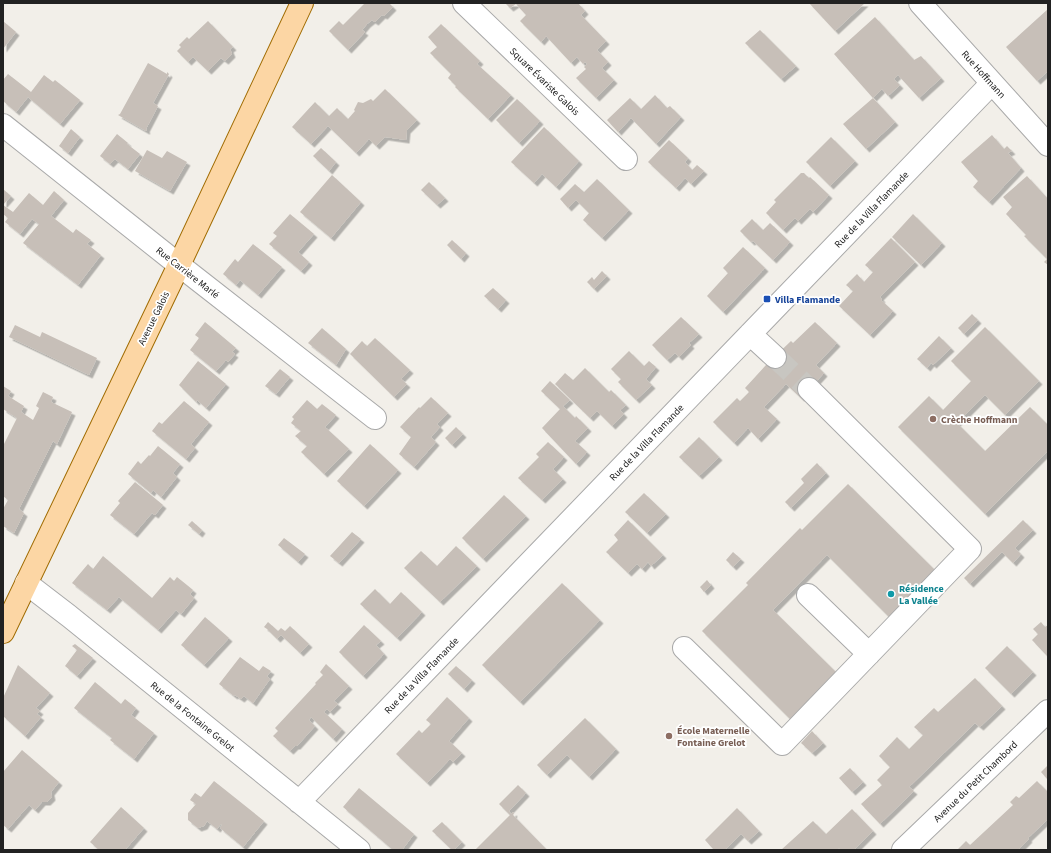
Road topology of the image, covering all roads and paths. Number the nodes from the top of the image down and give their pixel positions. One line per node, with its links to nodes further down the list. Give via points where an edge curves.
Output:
1 (302, 3): 8 (main road, Avenue Galois)
2 (464, 3): 7 (street, Square Évariste Galois)
3 (920, 3): 4 (street, Rue Hoffmann)
4 (992, 83): 6 (street, Rue Hoffmann); 9 (street, Rue de la Villa Flamande)
5 (3, 125): 8 (street, Rue Carrière Marlé)
6 (1048, 145)
7 (626, 159)
8 (179, 265): 12 (street, Rue Carrière Marlé); 13 (main road, Avenue Galois)
9 (750, 334): 10 (street); 19 (street, Rue de la Villa Flamande)
10 (775, 357)
11 (809, 389): 17 (street, via 970,549)
12 (375, 418)
13 (26, 583): 15 (main road, Avenue Galois); 19 (street, Rue de la Fontaine Grelot)
14 (808, 595): 17 (street)
15 (3, 632)
16 (684, 648): 17 (street, via 782,744)
17 (869, 654)
18 (1048, 711): 21 (street, Avenue du Petit Chambord)
19 (299, 802): 20 (street, Rue de la Fontaine Grelot)
20 (359, 850)
21 (903, 850)

